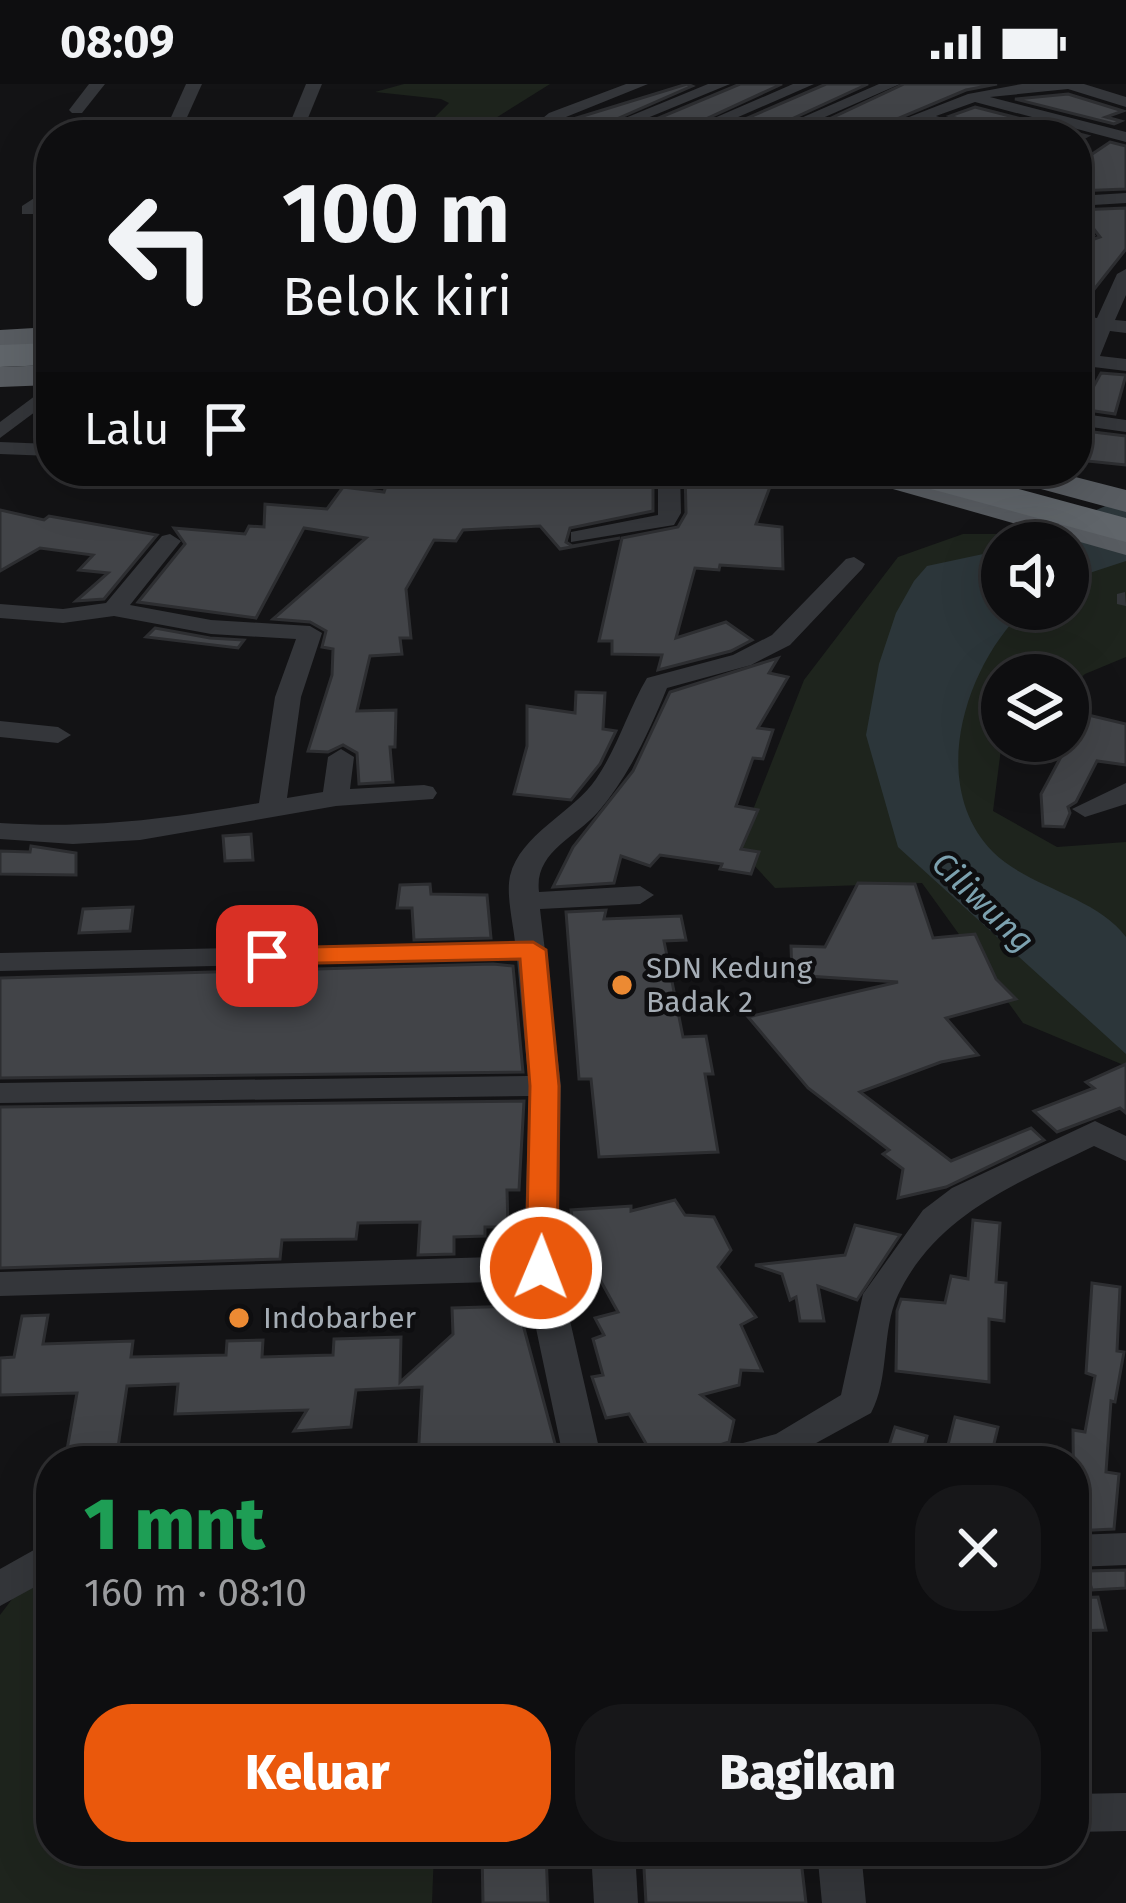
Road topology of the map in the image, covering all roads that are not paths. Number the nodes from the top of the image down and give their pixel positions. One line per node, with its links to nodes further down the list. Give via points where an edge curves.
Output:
1 (97, 84): 12 (street)
2 (194, 84): 15 (street)
3 (314, 84): 16 (street)
4 (640, 84): 17 (street)
5 (806, 84): 10 (street)
6 (892, 84): 13 (street)
7 (1071, 84): 9 (street); 11 (street)
8 (711, 85): 10 (street); 18 (street)
9 (984, 90): 14 (street); 23 (street)
10 (765, 101): 13 (street); 19 (street)
11 (1126, 102)
12 (77, 110)
13 (819, 114): 20 (street)
14 (920, 117): 21 (street); 22 (street)
15 (178, 120)
16 (300, 120)
17 (552, 120)
18 (628, 120)
19 (719, 120)
20 (805, 120)
21 (912, 120)
22 (931, 120)
23 (1075, 120)
24 (1092, 126): 25 (street)
25 (1126, 137)
26 (1126, 198): 27 (street)
27 (1092, 200)
28 (36, 204): 29 (street)
29 (28, 210)
30 (1126, 274): 32 (street)
31 (1092, 323): 32 (street)
32 (1104, 324): 33 (street); 34 (street)
33 (1126, 327)
34 (1092, 344)
35 (36, 345): 36 (highway)
36 (0, 347)
37 (1092, 361): 38 (street)
38 (1126, 365)
39 (36, 369): 40 (highway)
40 (0, 370)
41 (36, 402): 44 (street)
42 (1092, 421): 43 (street)
43 (1126, 426)
44 (0, 432)
45 (0, 448): 46 (street)
46 (36, 449)
47 (669, 486): 55 (street, via 665,520)
48 (920, 486): 57 (highway)
49 (963, 486): 54 (highway)
50 (1017, 486): 53 (highway)
51 (1068, 486): 52 (highway)
52 (1126, 502)
53 (1126, 515)
54 (1126, 530)
55 (579, 537)
56 (170, 541): 60 (street)
57 (1126, 544)
58 (854, 564): 71 (street, via 781,640 742,660 656,683 598,794 534,851 523,878)
59 (0, 610): 60 (street)
60 (114, 610): 67 (street, via 310,633 289,697)
61 (0, 729): 62 (street)
62 (58, 735)
63 (341, 757): 66 (street)
64 (1126, 791): 68 (street)
65 (424, 793): 66 (street)
66 (336, 798): 67 (street)
67 (272, 808): 69 (street, via 140,832)
68 (1085, 809)
69 (0, 831)
70 (640, 895): 71 (street)
71 (525, 901): 72 (street)
72 (533, 950): 73 (street); 74 (street)
73 (0, 962)
74 (545, 1086): 75 (street); 77 (street)
75 (0, 1093)
76 (1126, 1150): 80 (street, via 1095,1132 935,1218 880,1294 858,1403)
77 (541, 1268): 78 (street); 79 (street)
78 (0, 1284)
79 (579, 1446)
80 (780, 1446)
81 (1126, 1549): 82 (street)
82 (1089, 1550)
83 (36, 1565): 84 (street)
84 (0, 1590)
85 (1126, 1812): 86 (street)
86 (1089, 1813)
87 (614, 1866): 89 (street)
88 (840, 1866): 90 (street)
89 (616, 1903)
90 (844, 1903)

